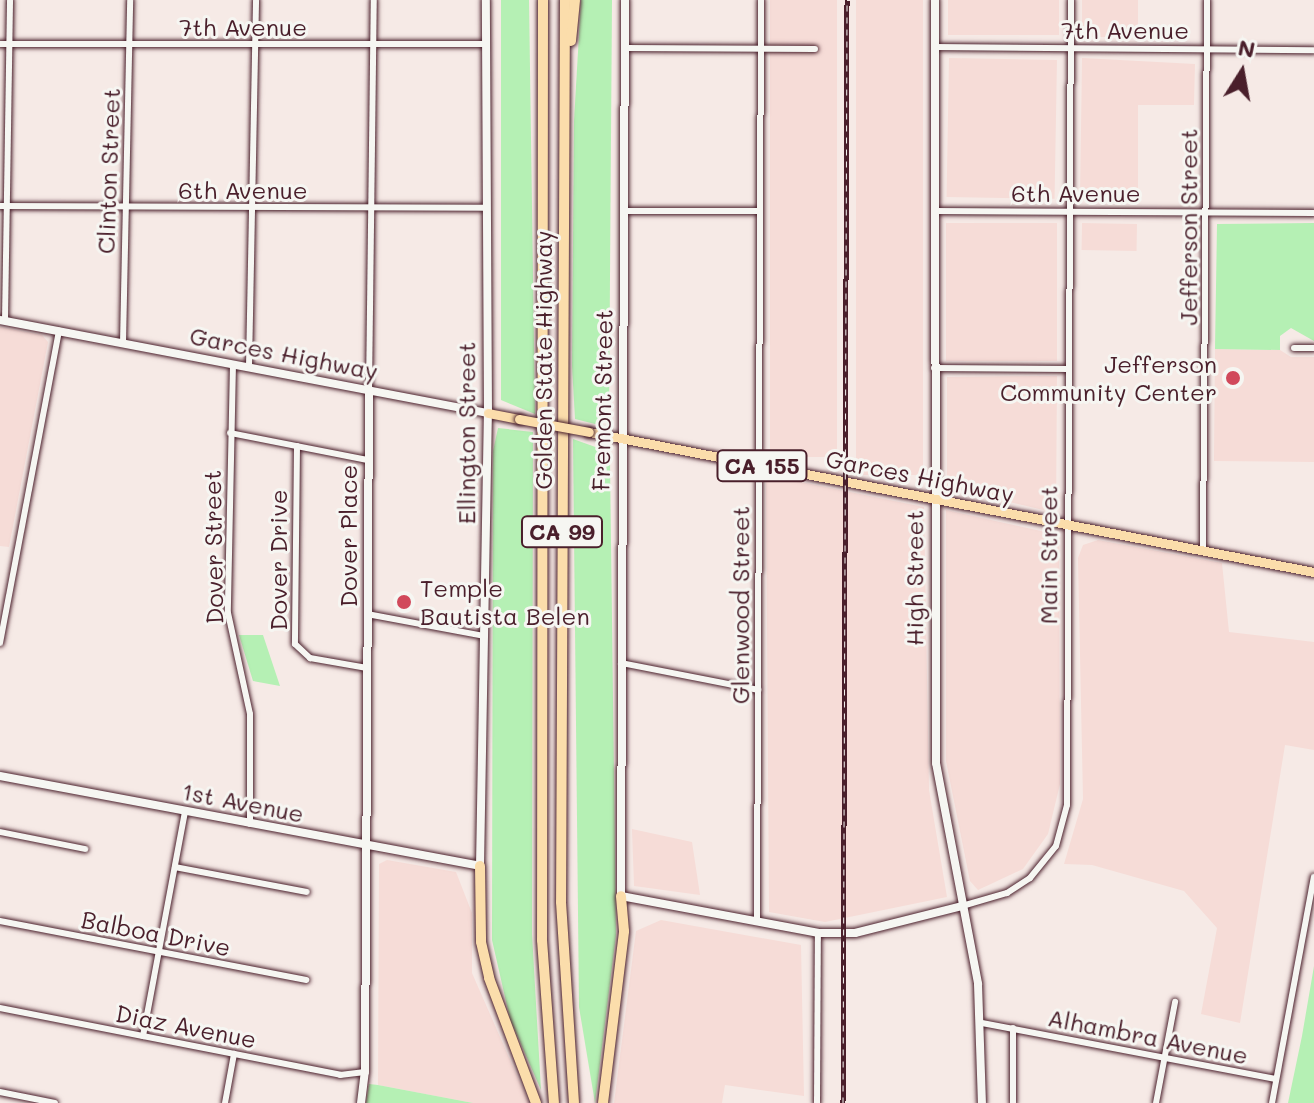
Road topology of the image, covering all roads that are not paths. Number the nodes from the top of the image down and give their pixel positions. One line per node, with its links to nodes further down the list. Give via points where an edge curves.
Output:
1 (10, 0): 15 (street)
2 (130, 0): 17 (street, Clinton Street)
3 (256, 0): 18 (street)
4 (374, 0): 19 (street, Dover Place)
5 (486, 0): 16 (street, Ellington Street)
6 (542, 0): 96 (highway, Golden State Highway / CA 99, via 542,940)
7 (565, 0): 27 (highway, Golden State Highway / CA 99)
8 (575, 0): 27 (highway)
9 (625, 0): 21 (street, Fremont Street)
10 (761, 0): 22 (street, Glenwood Street)
11 (935, 0): 20 (street, High Street)
12 (1071, 0): 23 (street, Main Street)
13 (1207, 0): 25 (street, Jefferson Street)
14 (0, 44): 15 (street, 7th Avenue)
15 (11, 44): 17 (street, 7th Avenue); 28 (street)
16 (486, 44): 19 (street, 7th Avenue); 32 (street, Ellington Street)
17 (130, 45): 18 (street, 7th Avenue); 29 (street, Clinton Street)
18 (255, 45): 19 (street, 7th Avenue); 30 (street)
19 (374, 46): 31 (street, Dover Place)
20 (935, 47): 23 (street, 7th Avenue); 35 (street, High Street)
21 (625, 48): 22 (street); 33 (street, Fremont Street)
22 (761, 48): 24 (street); 34 (street, Glenwood Street)
23 (1071, 48): 25 (street, 7th Avenue); 36 (street, Main Street)
24 (815, 49)
25 (1207, 49): 26 (street, 7th Avenue); 37 (street, Jefferson Street)
26 (1314, 50)
27 (565, 94): 97 (highway, Golden State Highway / CA 99, via 561,957)
28 (3, 206): 29 (street, 6th Avenue); 39 (street)
29 (124, 208): 30 (street, 6th Avenue); 41 (street, Clinton Street)
30 (250, 208): 31 (street, 6th Avenue); 45 (street)
31 (368, 208): 32 (street, 6th Avenue); 48 (street, Dover Place)
32 (487, 208): 49 (street, Ellington Street)
33 (624, 211): 34 (street); 51 (street, Fremont Street)
34 (760, 211): 54 (street, Glenwood Street)
35 (934, 211): 36 (street, 6th Avenue); 46 (street, High Street)
36 (1070, 211): 37 (street, 6th Avenue); 47 (street, Main Street)
37 (1206, 212): 38 (street, 6th Avenue); 57 (street, Jefferson Street)
38 (1314, 213)
39 (2, 320): 40 (street, Garces Highway)
40 (59, 331): 41 (street, Garces Highway); 61 (street)
41 (123, 343): 44 (street, Garces Highway)
42 (1294, 348): 43 (street)
43 (1314, 348)
44 (233, 364): 45 (street, Garces Highway); 50 (street, Dover Street)
45 (249, 367): 48 (street, Garces Highway)
46 (934, 368): 47 (street); 55 (street, High Street)
47 (1069, 369): 56 (street, Main Street)
48 (369, 390): 49 (street, Garces Highway); 53 (street, Dover Place)
49 (488, 413): 51 (main road, Garces Highway / CA 155, bridge); 60 (street, Ellington Street)
50 (230, 433): 52 (street); 67 (street, Dover Street, via 228,613 250,714)
51 (620, 437): 54 (main road, Garces Highway / CA 155); 62 (street, Fremont Street)
52 (297, 446): 53 (street); 63 (street, Dover Drive, via 295,644 310,658)
53 (368, 460): 59 (street, Dover Place)
54 (759, 466): 55 (main road, Garces Highway / CA 155); 64 (street, Glenwood Street)
55 (934, 499): 56 (main road, Garces Highway / CA 155); 76 (street, High Street, via 936,763)
56 (1068, 525): 57 (main road, Garces Highway / CA 155); 76 (street, Main Street, via 1067,797 1062,832 1045,863 1022,884)
57 (1203, 551): 58 (main road, Garces Highway / CA 155)
58 (1314, 572)
59 (367, 614): 60 (street); 63 (street, Dover Place)
60 (485, 636): 71 (street, Ellington Street)
61 (0, 643)
62 (621, 663): 64 (street); 75 (street, Fremont Street)
63 (367, 668): 69 (street, Dover Place)
64 (758, 690): 78 (street, Glenwood Street)
65 (0, 776): 66 (street, 1st Avenue)
66 (185, 812): 67 (street, 1st Avenue); 72 (street)
67 (250, 824): 69 (street, 1st Avenue)
68 (0, 832): 70 (street)
69 (367, 846): 71 (street, 1st Avenue); 89 (street, Dover Place)
70 (85, 849)
71 (480, 866): 95 (highway, via 481,942 489,978)
72 (175, 867): 74 (street); 80 (street)
73 (1314, 877): 90 (street)
74 (307, 892)
75 (621, 896): 78 (street); 98 (highway, via 624,931)
76 (962, 906): 79 (street, Main Street, via 855,933); 84 (street, High Street)
77 (0, 921): 80 (street, Balboa Drive)
78 (757, 922): 79 (street)
79 (818, 933): 99 (street)
80 (159, 952): 81 (street, Balboa Drive); 86 (street)
81 (306, 980)
82 (1175, 1002): 88 (street)
83 (0, 1008): 86 (street, Diaz Avenue)
84 (982, 1023): 85 (street, Alhambra Avenue); 100 (street, High Street)
85 (1013, 1028): 88 (street, Alhambra Avenue); 101 (street)
86 (143, 1036): 87 (street, Diaz Avenue)
87 (234, 1054): 89 (street, Diaz Avenue, via 340,1075); 93 (street)
88 (1165, 1057): 90 (street, Alhambra Avenue); 102 (street)
89 (365, 1072): 94 (street, Dover Place)
90 (1276, 1079): 103 (street)
91 (0, 1092): 92 (street)
92 (55, 1103)
93 (225, 1103)
94 (361, 1103)
95 (536, 1103)
96 (554, 1103)
97 (574, 1103)
98 (603, 1103)
99 (817, 1103)
100 (982, 1103)
101 (1013, 1103)
102 (1156, 1103)
103 (1272, 1103)

